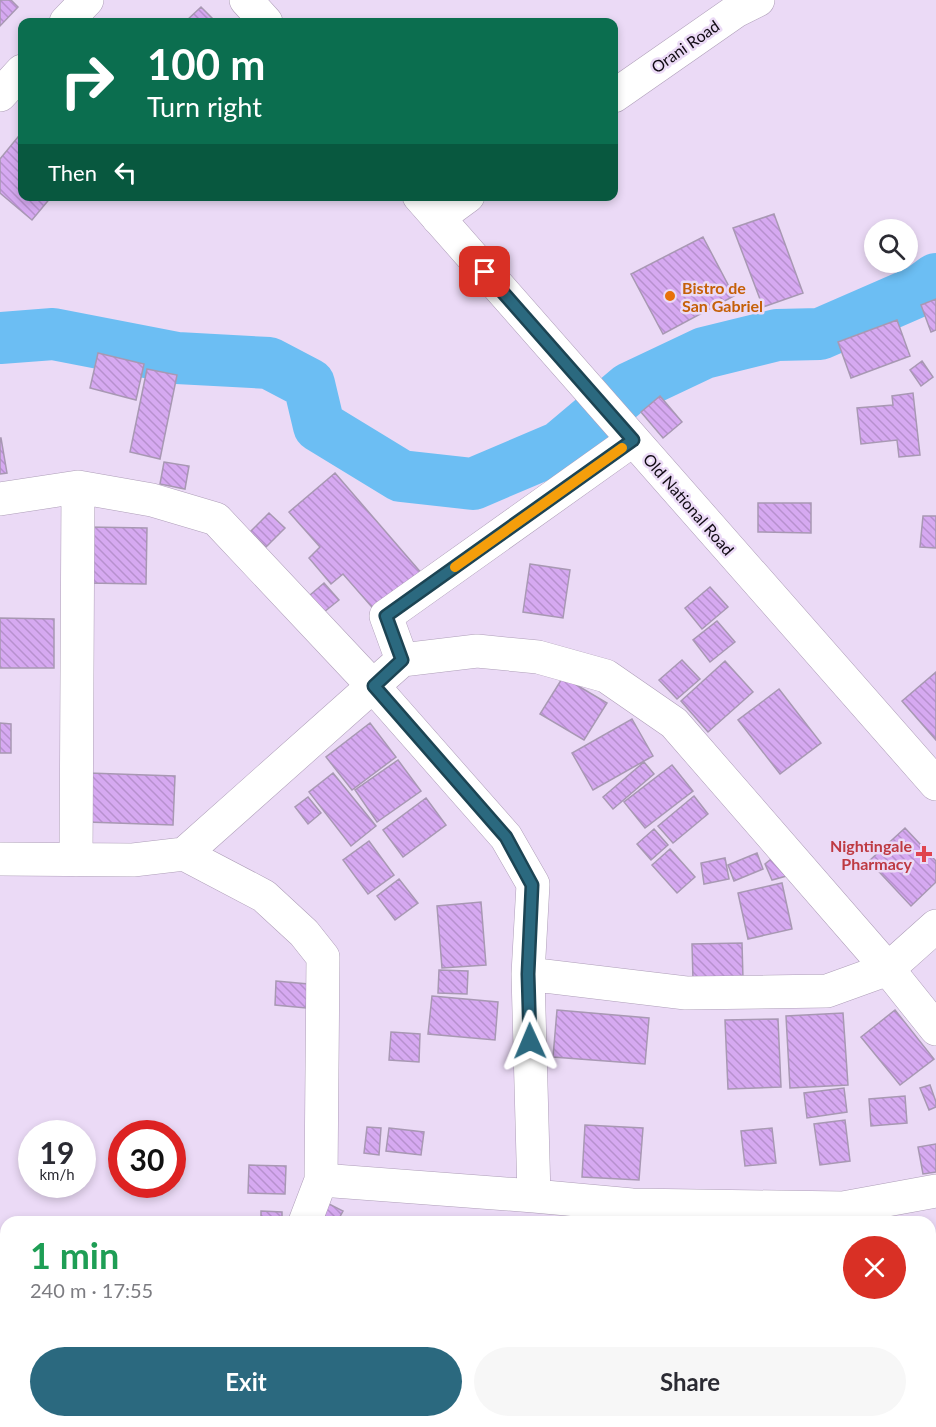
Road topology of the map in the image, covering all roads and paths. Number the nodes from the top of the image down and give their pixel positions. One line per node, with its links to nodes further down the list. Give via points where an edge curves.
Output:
1 (246, 0): 3 (street)
2 (758, 0): 5 (street, Orani Road, via 736,11)
3 (262, 18)
4 (18, 75): 6 (street)
5 (618, 93)
6 (0, 95)
7 (450, 201): 8 (street)
8 (428, 207): 9 (street, Old National Road)
9 (630, 436): 12 (street, via 386,616); 14 (street, Old National Road)
10 (78, 487): 11 (street); 13 (street, via 152,500 216,519); 17 (street)
11 (0, 499)
12 (402, 660): 13 (street); 19 (street, via 477,651 538,657 606,676 674,723)
13 (374, 686): 15 (street); 20 (street, via 506,837 532,885)
14 (936, 784)
15 (184, 854): 17 (street, via 133,860); 22 (street, via 264,896 304,933 323,957)
16 (0, 859): 17 (street)
17 (76, 860)
18 (936, 926): 19 (street)
19 (888, 969): 20 (street, via 827,990 710,993); 21 (street)
20 (528, 974): 24 (street)
21 (936, 1029)
22 (321, 1180): 24 (street); 25 (street)
23 (936, 1191): 24 (street, via 843,1208 632,1205)
24 (534, 1196)
25 (307, 1216)

